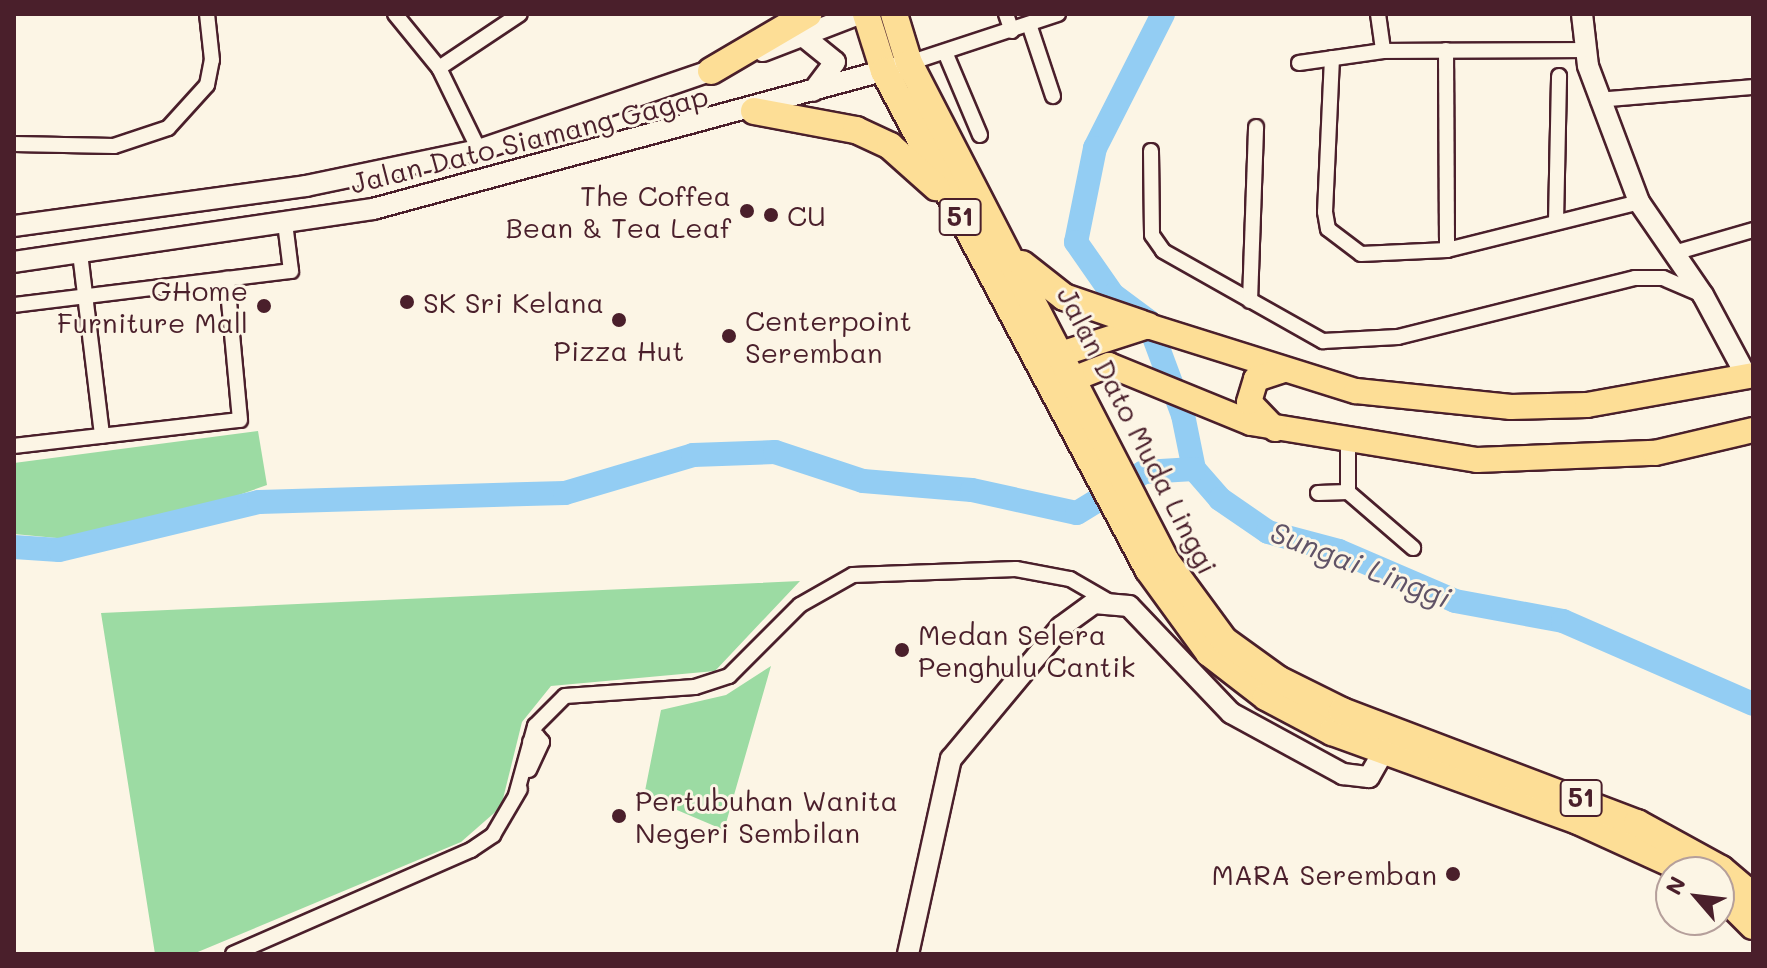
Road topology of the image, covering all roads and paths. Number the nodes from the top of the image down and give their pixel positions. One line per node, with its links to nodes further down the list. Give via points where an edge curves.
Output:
1 (207, 14): 31 (street, via 212,60 207,85 168,128 114,146)
2 (395, 14): 21 (street)
3 (520, 14): 21 (street)
4 (859, 14): 12 (main road)
5 (866, 14): 20 (highway, Jalan Dato Muda Linggi / 51)
6 (894, 14): 20 (highway, Jalan Dato Muda Linggi / 51)
7 (1006, 14): 13 (street)
8 (1058, 14): 11 (street)
9 (1378, 14): 16 (street)
10 (1582, 14): 15 (main road)
11 (1029, 24): 13 (street); 26 (street)
12 (806, 25): 22 (highway); 25 (main road, via 835,62)
13 (1012, 31): 17 (street)
14 (1446, 50): 15 (street); 16 (street); 41 (street)
15 (1584, 50): 27 (main road)
16 (1383, 51): 18 (street)
17 (945, 52): 20 (street); 30 (street)
18 (1332, 58): 19 (street); 41 (street, via 1328,229 1349,248 1380,258)
19 (1299, 63)
20 (896, 67): 25 (main road, Jalan Dato Siamang Gagap); 35 (highway, Jalan Dato Muda Linggi / 51); 40 (highway, Jalan Dato Muda Linggi / 51)
21 (439, 68): 32 (street)
22 (711, 71): 32 (main road, Jalan Dato Siamang Gagap)
23 (1559, 76): 36 (street)
24 (1753, 87): 27 (street)
25 (809, 94): 28 (main road, Jalan Dato Siamang Gagap)
26 (1053, 96)
27 (1598, 100): 34 (main road)
28 (754, 111): 35 (highway, via 856,130 890,146); 37 (main road, Jalan Dato Siamang Gagap, via 439,195)
29 (1256, 127): 48 (street)
30 (980, 135)
31 (14, 144)
32 (479, 150): 38 (main road, Jalan Dato Siamang Gagap, via 306,186)
33 (1151, 151): 48 (street, via 1152,235 1163,251)
34 (1639, 202): 36 (street); 43 (main road)
35 (953, 204): 51 (highway, Jalan Dato Muda Linggi / 51)
36 (1556, 222): 41 (street)
37 (285, 223): 42 (main road, Jalan Dato Siamang Gagap); 45 (street, via 291,271)
38 (14, 226)
39 (1753, 230): 43 (street)
40 (1005, 243): 50 (highway, via 1030,273 1064,297); 51 (highway, Jalan Dato Muda Linggi / 51)
41 (1447, 250)
42 (80, 253): 44 (main road, Jalan Dato Siamang Gagap); 47 (street)
43 (1674, 253): 46 (main road)
44 (14, 262)
45 (227, 279): 47 (street); 57 (street, via 240,420)
46 (1703, 295): 48 (street, via 1663,278 1635,278 1352,345 1323,341); 53 (main road)
47 (85, 296): 49 (street); 57 (street)
48 (1250, 301)
49 (14, 305)
50 (1148, 326): 51 (main road); 52 (main road)
51 (1050, 356): 54 (highway, Jalan Dato Muda Linggi / 51)
52 (1283, 370): 53 (main road, via 1356,391 1511,407 1587,405); 55 (main road, via 1256,379 1249,402)
53 (1750, 376)
54 (1063, 381): 55 (main road, via 1109,365 1220,414); 64 (highway, Jalan Dato Muda Linggi / 51, via 1137,520 1166,600 1209,653 1300,716)
55 (1275, 429): 58 (main road)
56 (1753, 430): 58 (main road, via 1655,453 1560,462)
57 (102, 436): 59 (street)
58 (1348, 444): 60 (street)
59 (14, 446)
60 (1348, 492): 61 (street); 62 (street)
61 (1318, 493)
62 (1413, 548)
63 (1108, 601): 64 (main road, via 1147,621 1207,693 1252,727 1351,777 1369,777); 69 (street, via 1070,579 1016,569 853,575 800,605 729,676 695,687 565,696 530,742 542,739 493,835 471,850); 70 (main road, via 1061,627 951,759)
64 (1389, 742): 65 (highway, Jalan Dato Muda Linggi / 51); 66 (highway, Jalan Dato Muda Linggi / 51, via 1637,823 1721,869)
65 (1655, 856)
66 (1753, 896)
67 (1735, 908): 68 (highway)
68 (1753, 926)
69 (233, 954)
70 (908, 954)

